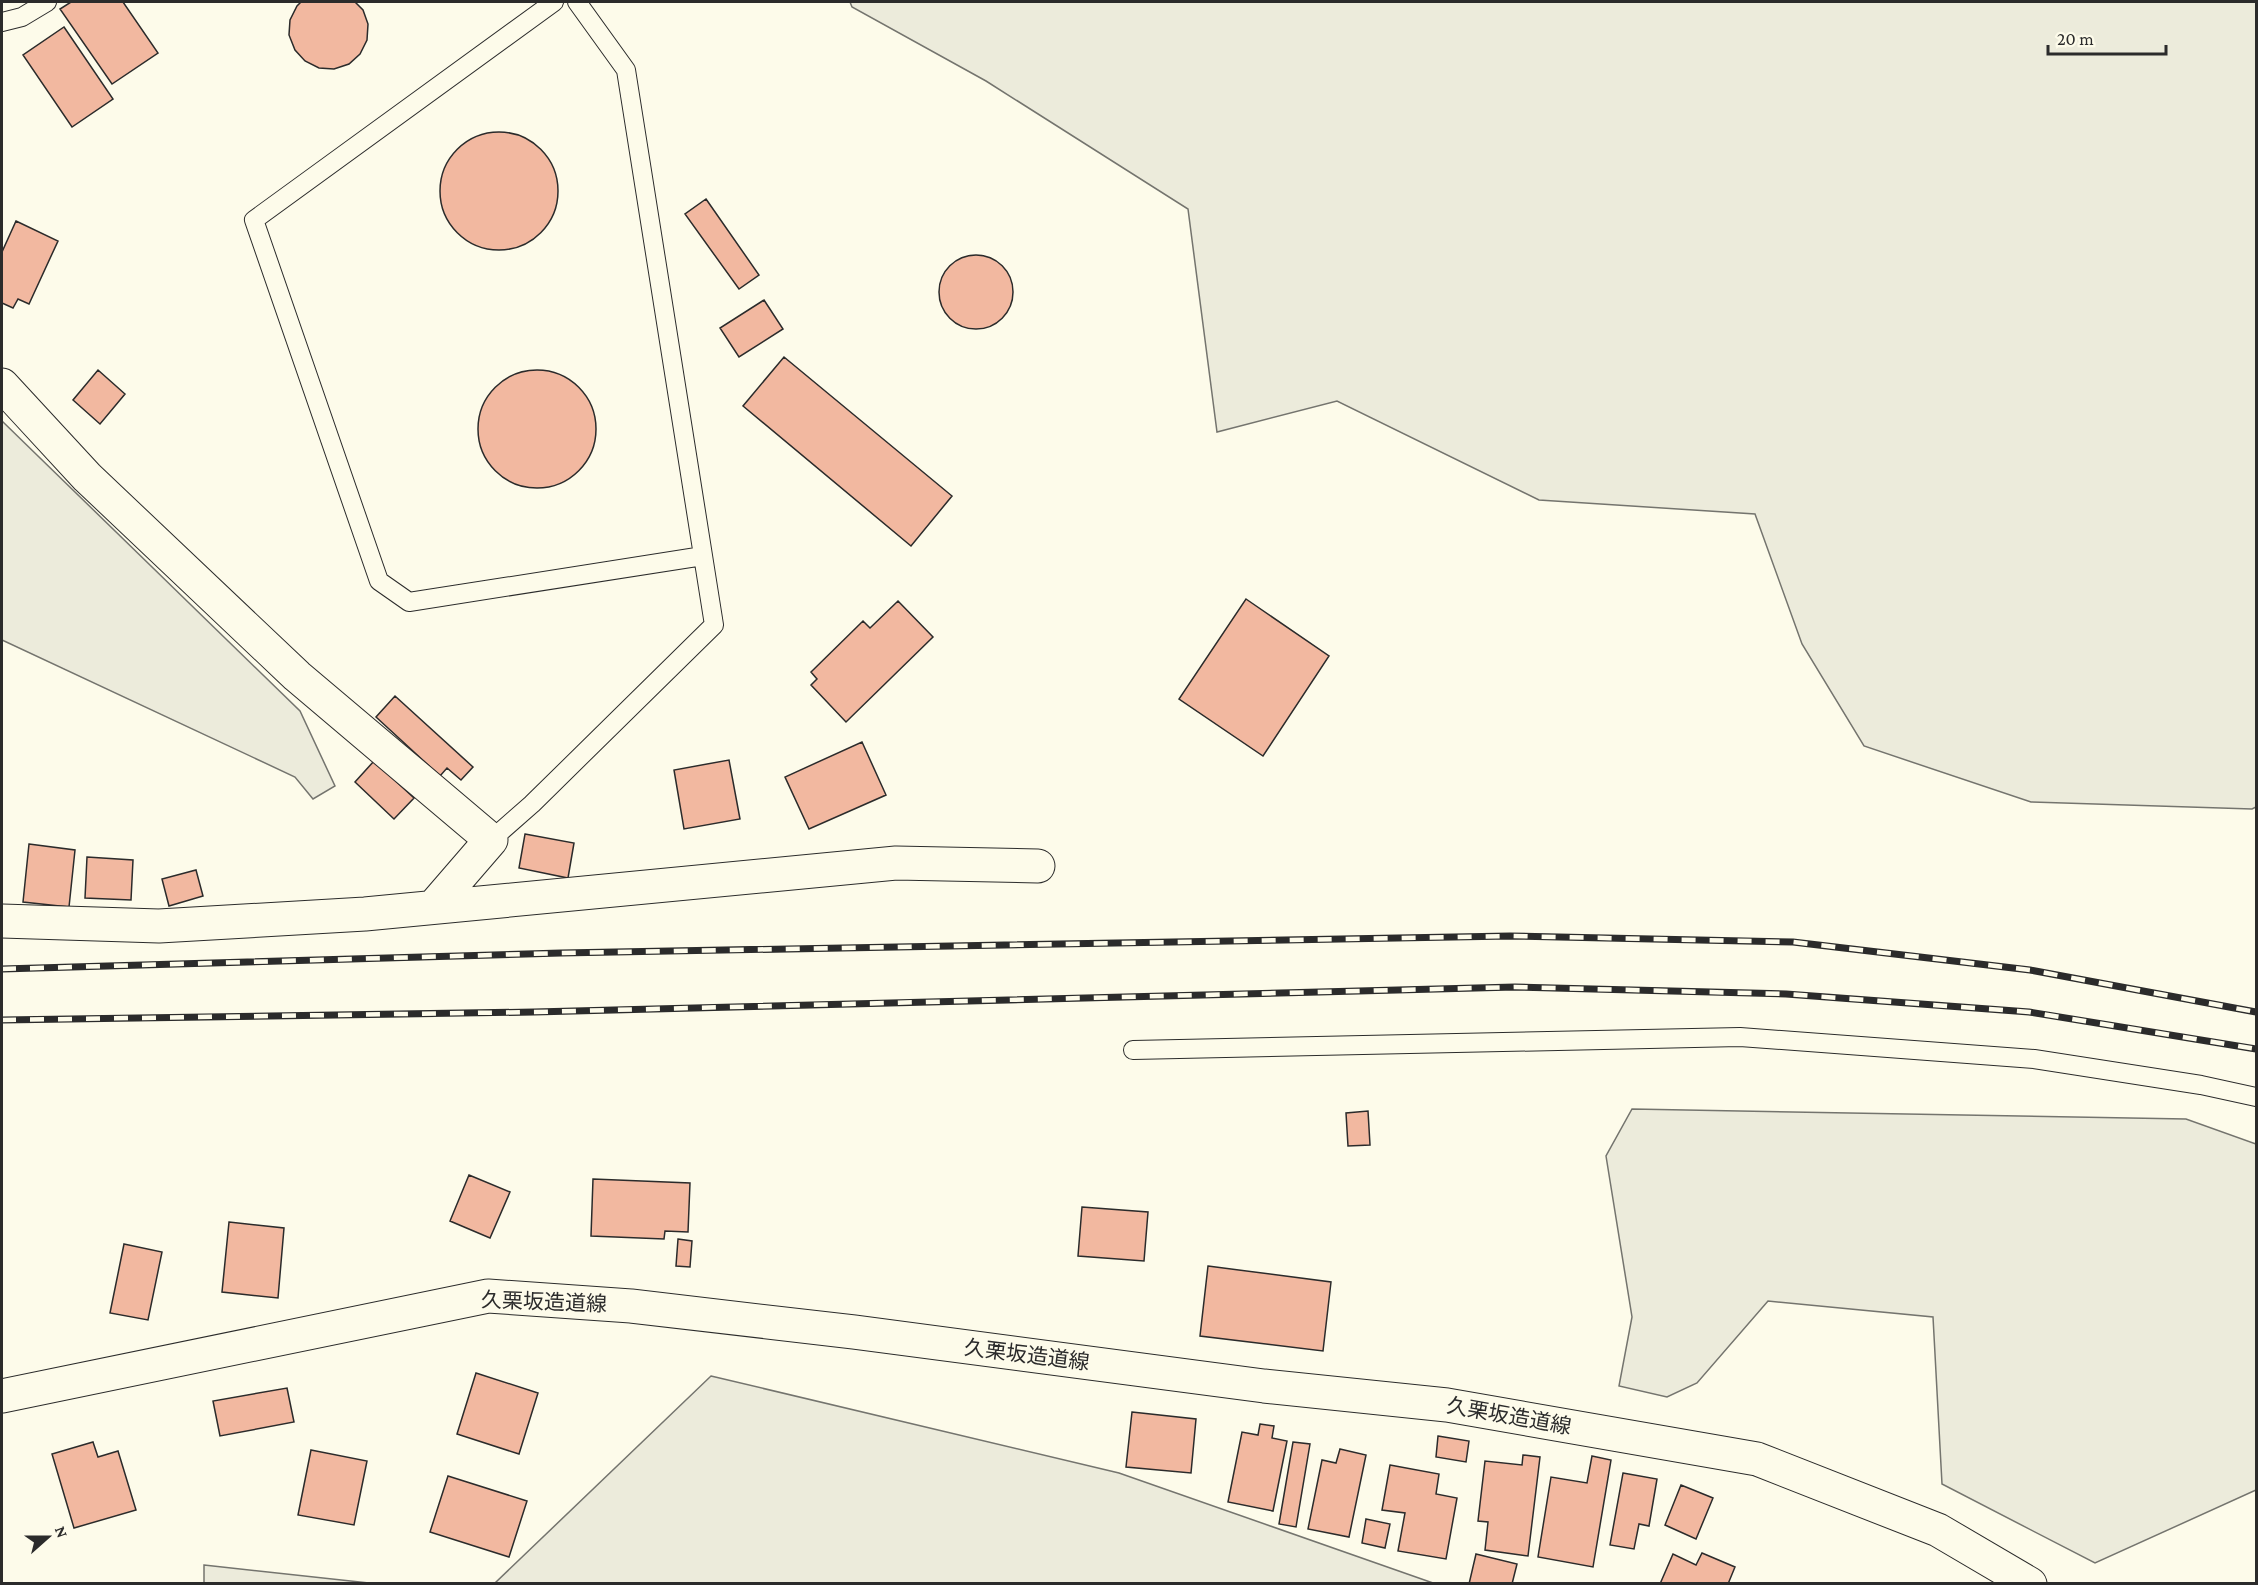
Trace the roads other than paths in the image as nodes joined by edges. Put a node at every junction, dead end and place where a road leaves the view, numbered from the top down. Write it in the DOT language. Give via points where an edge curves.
graph roads {
  1 [pos="47,2"];
  2 [pos="554,2"];
  3 [pos="577,2"];
  4 [pos="2,22"];
  5 [pos="2,385"];
  6 [pos="703,556"];
  7 [pos="491,840"];
  8 [pos="1038,866"];
  9 [pos="434,906"];
  10 [pos="2,921"];
  11 [pos="1134,1050"];
  12 [pos="2256,1097"];
  13 [pos="2,1396"];
  14 [pos="2030,1584"];
  1 -- 4 [label="lane" via="22,17"];
  2 -- 6 [label="lane" via="254,220 379,581 409,602"];
  3 -- 6 [label="lane" via="626,70"];
  5 -- 7 [label="main road" via="87,477 297,676"];
  6 -- 7 [label="lane" via="714,625"];
  7 -- 9 [label="main road"];
  8 -- 9 [label="main road" via="896,863"];
  9 -- 10 [label="main road" via="159,926"];
  11 -- 12 [label="lane" via="1740,1037 2034,1059"];
  13 -- 14 [label="main road, 久栗坂造道線" via="488,1296 631,1306 1264,1386 1447,1405 1757,1459 1938,1530"];
}
